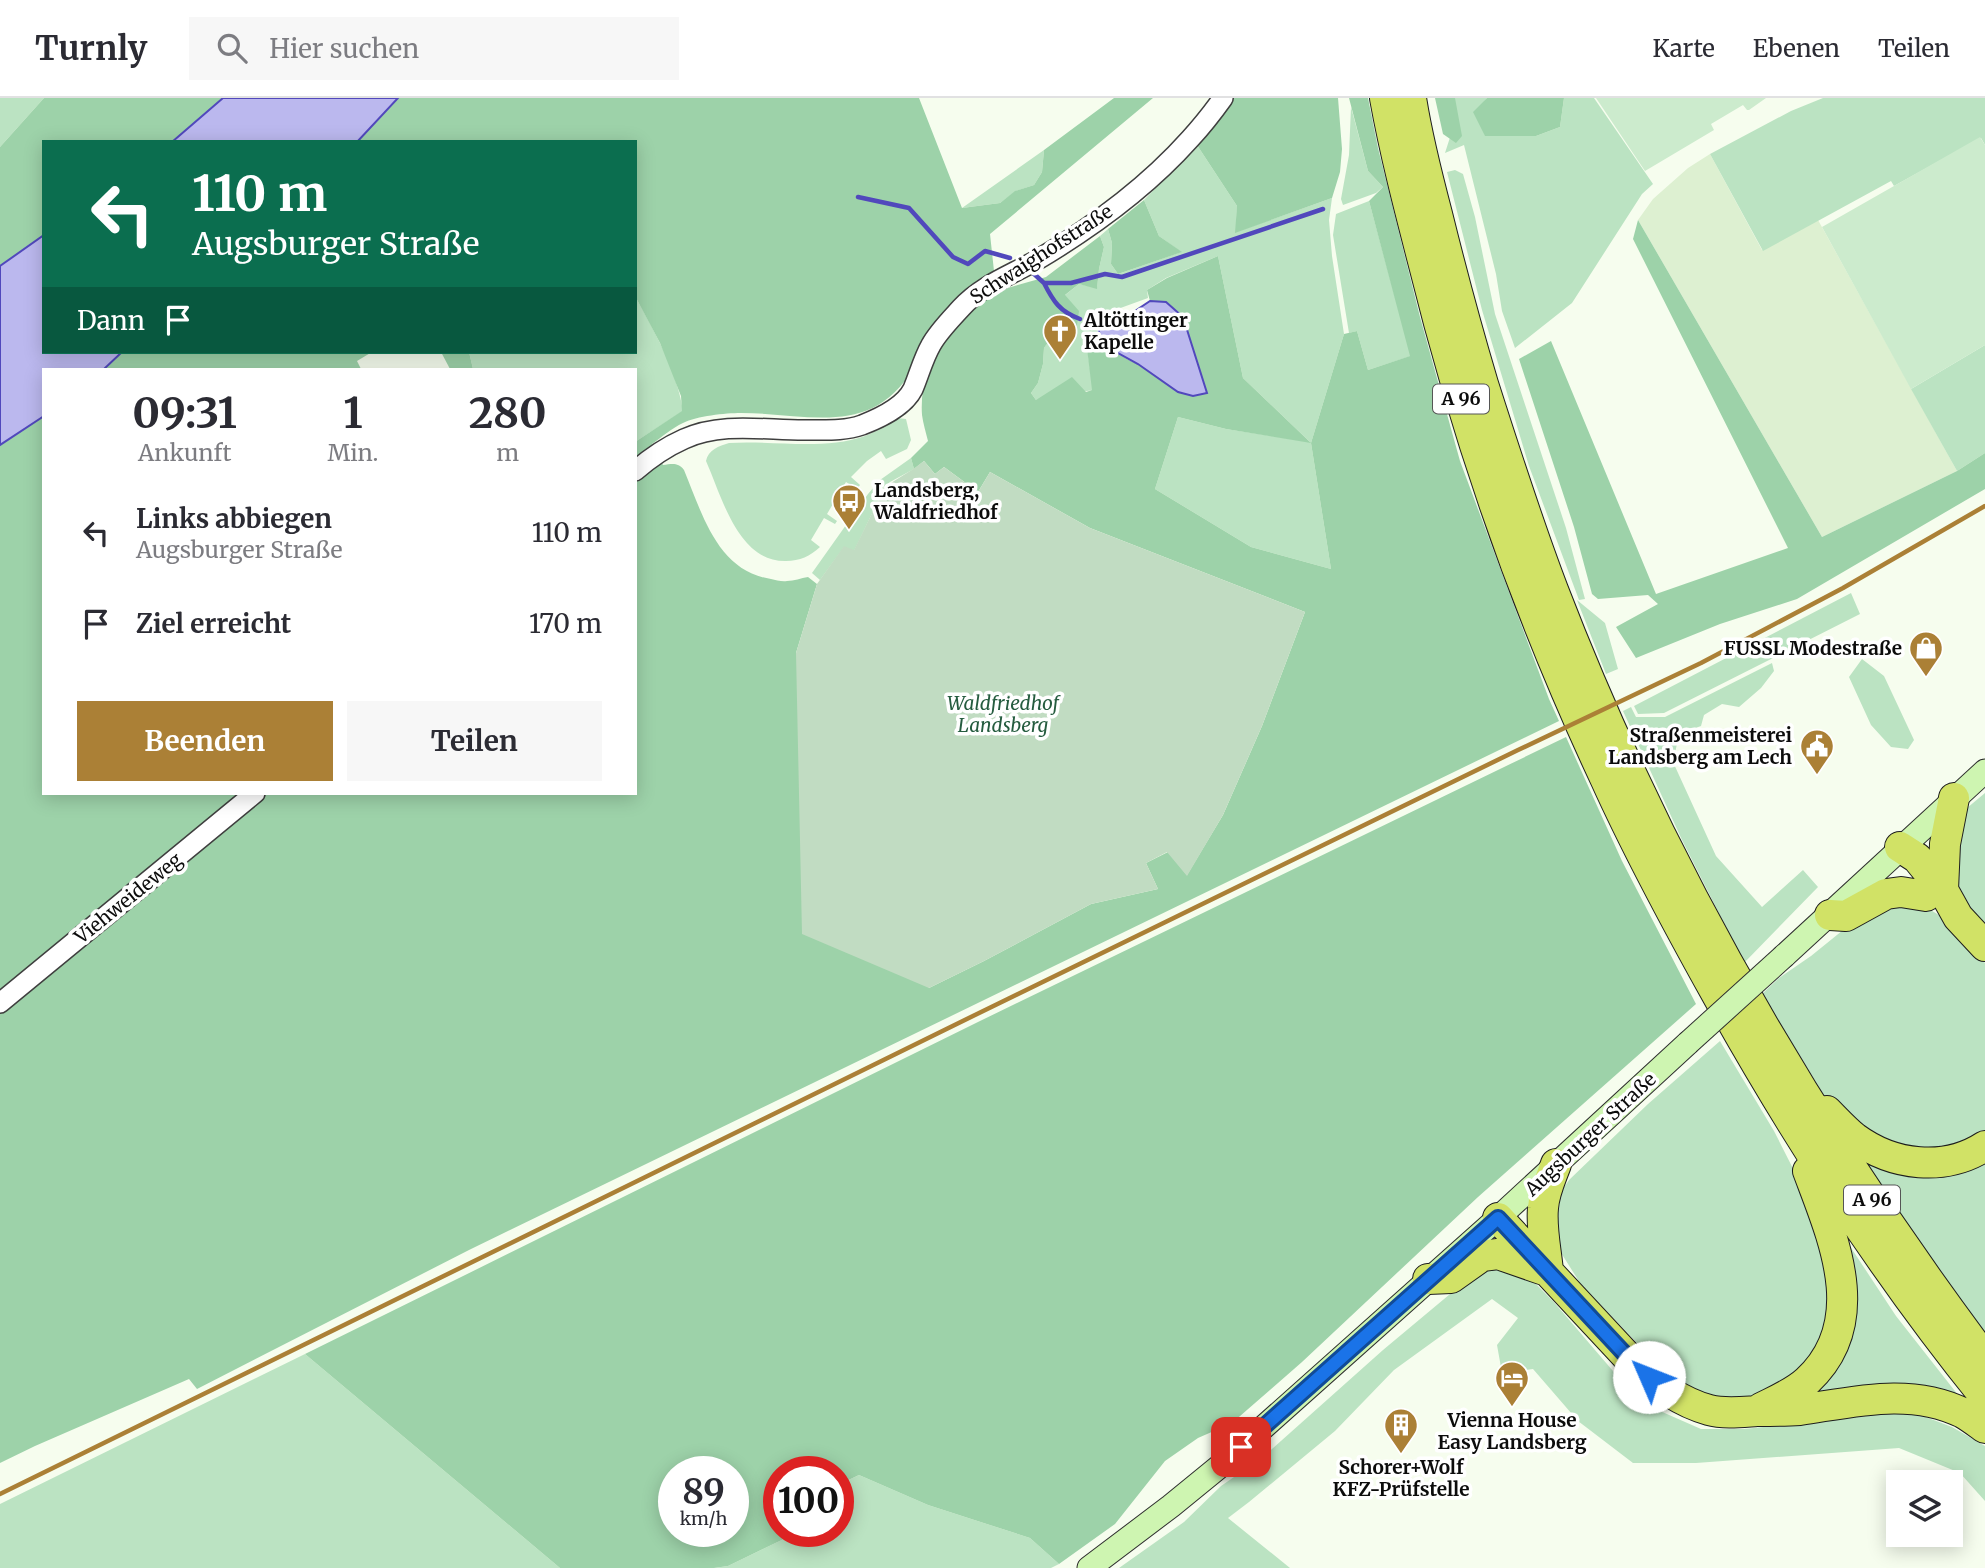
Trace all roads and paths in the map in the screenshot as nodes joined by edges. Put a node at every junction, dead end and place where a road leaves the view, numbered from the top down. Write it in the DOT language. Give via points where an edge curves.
graph roads {
  1 [pos="1223,98"];
  2 [pos="1385,98"];
  3 [pos="1411,98"];
  4 [pos="637,469"];
  5 [pos="1985,771"];
  6 [pos="253,795"];
  7 [pos="1954,798"];
  8 [pos="1900,848"];
  9 [pos="1934,893"];
  10 [pos="1830,915"];
  11 [pos="1985,946"];
  12 [pos="0,1003"];
  13 [pos="1769,1036"];
  14 [pos="1791,1124"];
  15 [pos="1985,1146"];
  16 [pos="1556,1164"];
  17 [pos="1498,1218"];
  18 [pos="1548,1271"];
  19 [pos="1428,1279"];
  20 [pos="1985,1358"];
  21 [pos="1985,1397"];
  22 [pos="1754,1411"];
  23 [pos="1985,1428"];
  24 [pos="1089,1568"];
  1 -- 4 [label="street, Schwaighofstraße" via="1191,139 1116,206 962,306 932,344 912,391 894,408 844,429 710,430 685,438"];
  2 -- 14 [label="highway, A 96" via="1437,319 1479,460 1528,596 1566,692 1643,859"];
  3 -- 13 [label="highway, A 96" via="1462,314 1552,589 1628,769 1721,953"];
  5 -- 7 [label="main road, Augsburger Straße"];
  6 -- 12 [label="street, Viehweideweg"];
  7 -- 8 [label="main road, Augsburger Straße"];
  7 -- 9 [label="highway"];
  8 -- 9 [label="highway" via="1914,882"];
  8 -- 10 [label="main road, Augsburger Straße"];
  9 -- 10 [label="highway" via="1886,894 1846,916"];
  9 -- 11 [label="highway"];
  10 -- 16 [label="main road, Augsburger Straße, bridge"];
  13 -- 15 [label="highway" via="1828,1112 1881,1153 1933,1164 1956,1160"];
  13 -- 20 [label="highway, A 96" via="1846,1162"];
  14 -- 21 [label="highway, A 96" via="1890,1271"];
  14 -- 22 [label="highway" via="1835,1243 1842,1314 1837,1336 1817,1370 1792,1392"];
  16 -- 17 [label="main road, Augsburger Straße"];
  16 -- 18 [label="highway" via="1543,1205"];
  17 -- 18 [label="highway"];
  17 -- 19 [label="main road, Augsburger Straße"];
  18 -- 19 [label="highway" via="1498,1254 1482,1256 1451,1278"];
  18 -- 22 [label="highway" via="1662,1388 1712,1411"];
  19 -- 24 [label="main road, Augsburger Straße" via="1220,1466"];
  22 -- 23 [label="highway" via="1903,1398 1945,1406"];
}
